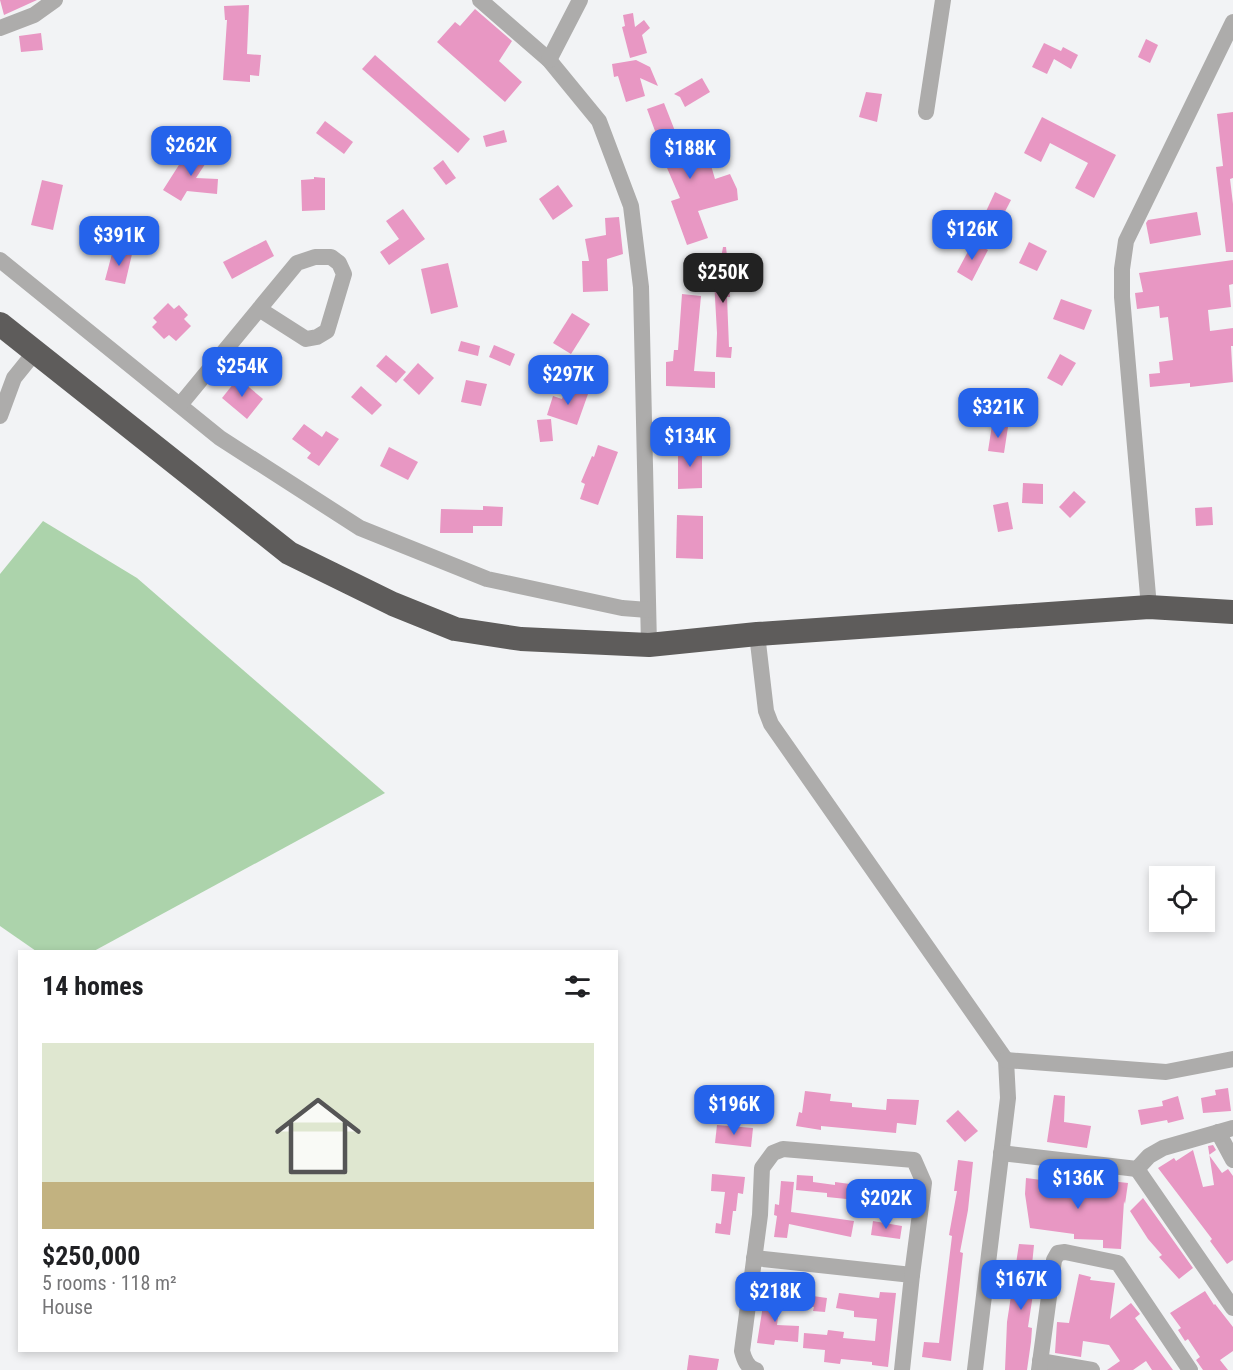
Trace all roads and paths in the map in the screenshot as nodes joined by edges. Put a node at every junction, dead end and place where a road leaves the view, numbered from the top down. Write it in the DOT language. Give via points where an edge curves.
graph roads {
  1 [pos="55,0"];
  2 [pos="480,0"];
  3 [pos="580,0"];
  4 [pos="943,0"];
  5 [pos="0,28"];
  6 [pos="1232,28"];
  7 [pos="549,60"];
  8 [pos="926,112"];
  9 [pos="0,260"];
  10 [pos="260,309"];
  11 [pos="0,324"];
  12 [pos="35,352"];
  13 [pos="180,405"];
  14 [pos="0,417"];
  15 [pos="1149,607"];
  16 [pos="648,610"];
  17 [pos="1233,612"];
  18 [pos="757,634"];
  19 [pos="649,645"];
  20 [pos="1233,1059"];
  21 [pos="1006,1060"];
  22 [pos="1225,1130"];
  23 [pos="1001,1153"];
  24 [pos="1233,1160"];
  25 [pos="1137,1169"];
  26 [pos="753,1258"];
  27 [pos="912,1275"];
  28 [pos="1233,1308"];
  29 [pos="1039,1366"];
  30 [pos="756,1370"];
  31 [pos="902,1370"];
  32 [pos="975,1370"];
  33 [pos="1092,1370"];
  34 [pos="1190,1370"];
  1 -- 5 [label="street" via="34,15"];
  2 -- 7 [label="street"];
  3 -- 7 [label="street"];
  4 -- 8 [label="street"];
  6 -- 15 [label="street" via="1126,241 1122,297"];
  7 -- 16 [label="street" via="598,121 631,206 640,287"];
  9 -- 13 [label="street"];
  10 -- 10 [label="street" via="297,263 315,257 331,257 339,263 344,274 327,331 317,337 306,339"];
  10 -- 13 [label="street"];
  11 -- 12 [label="highway"];
  12 -- 14 [label="street" via="14,378"];
  12 -- 19 [label="highway" via="289,553 393,604 455,629 521,639"];
  13 -- 16 [label="street" via="220,438 360,528 487,579 621,608"];
  15 -- 17 [label="highway"];
  15 -- 18 [label="highway"];
  16 -- 19 [label="street"];
  18 -- 19 [label="highway"];
  18 -- 21 [label="street" via="771,724"];
  20 -- 21 [label="street" via="1166,1072"];
  21 -- 23 [label="street" via="1008,1098"];
  22 -- 24 [label="street"];
  22 -- 25 [label="street" via="1164,1148"];
  23 -- 25 [label="street"];
  23 -- 32 [label="street"];
  25 -- 28 [label="street"];
  26 -- 27 [label="street"];
  26 -- 27 [label="street" via="762,1168 773,1153 783,1149 914,1160 924,1183"];
  26 -- 30 [label="street" via="742,1351 745,1362"];
  27 -- 31 [label="street"];
  29 -- 33 [label="street"];
  29 -- 34 [label="street" via="1054,1260 1058,1253 1065,1252 1118,1263"];
}
